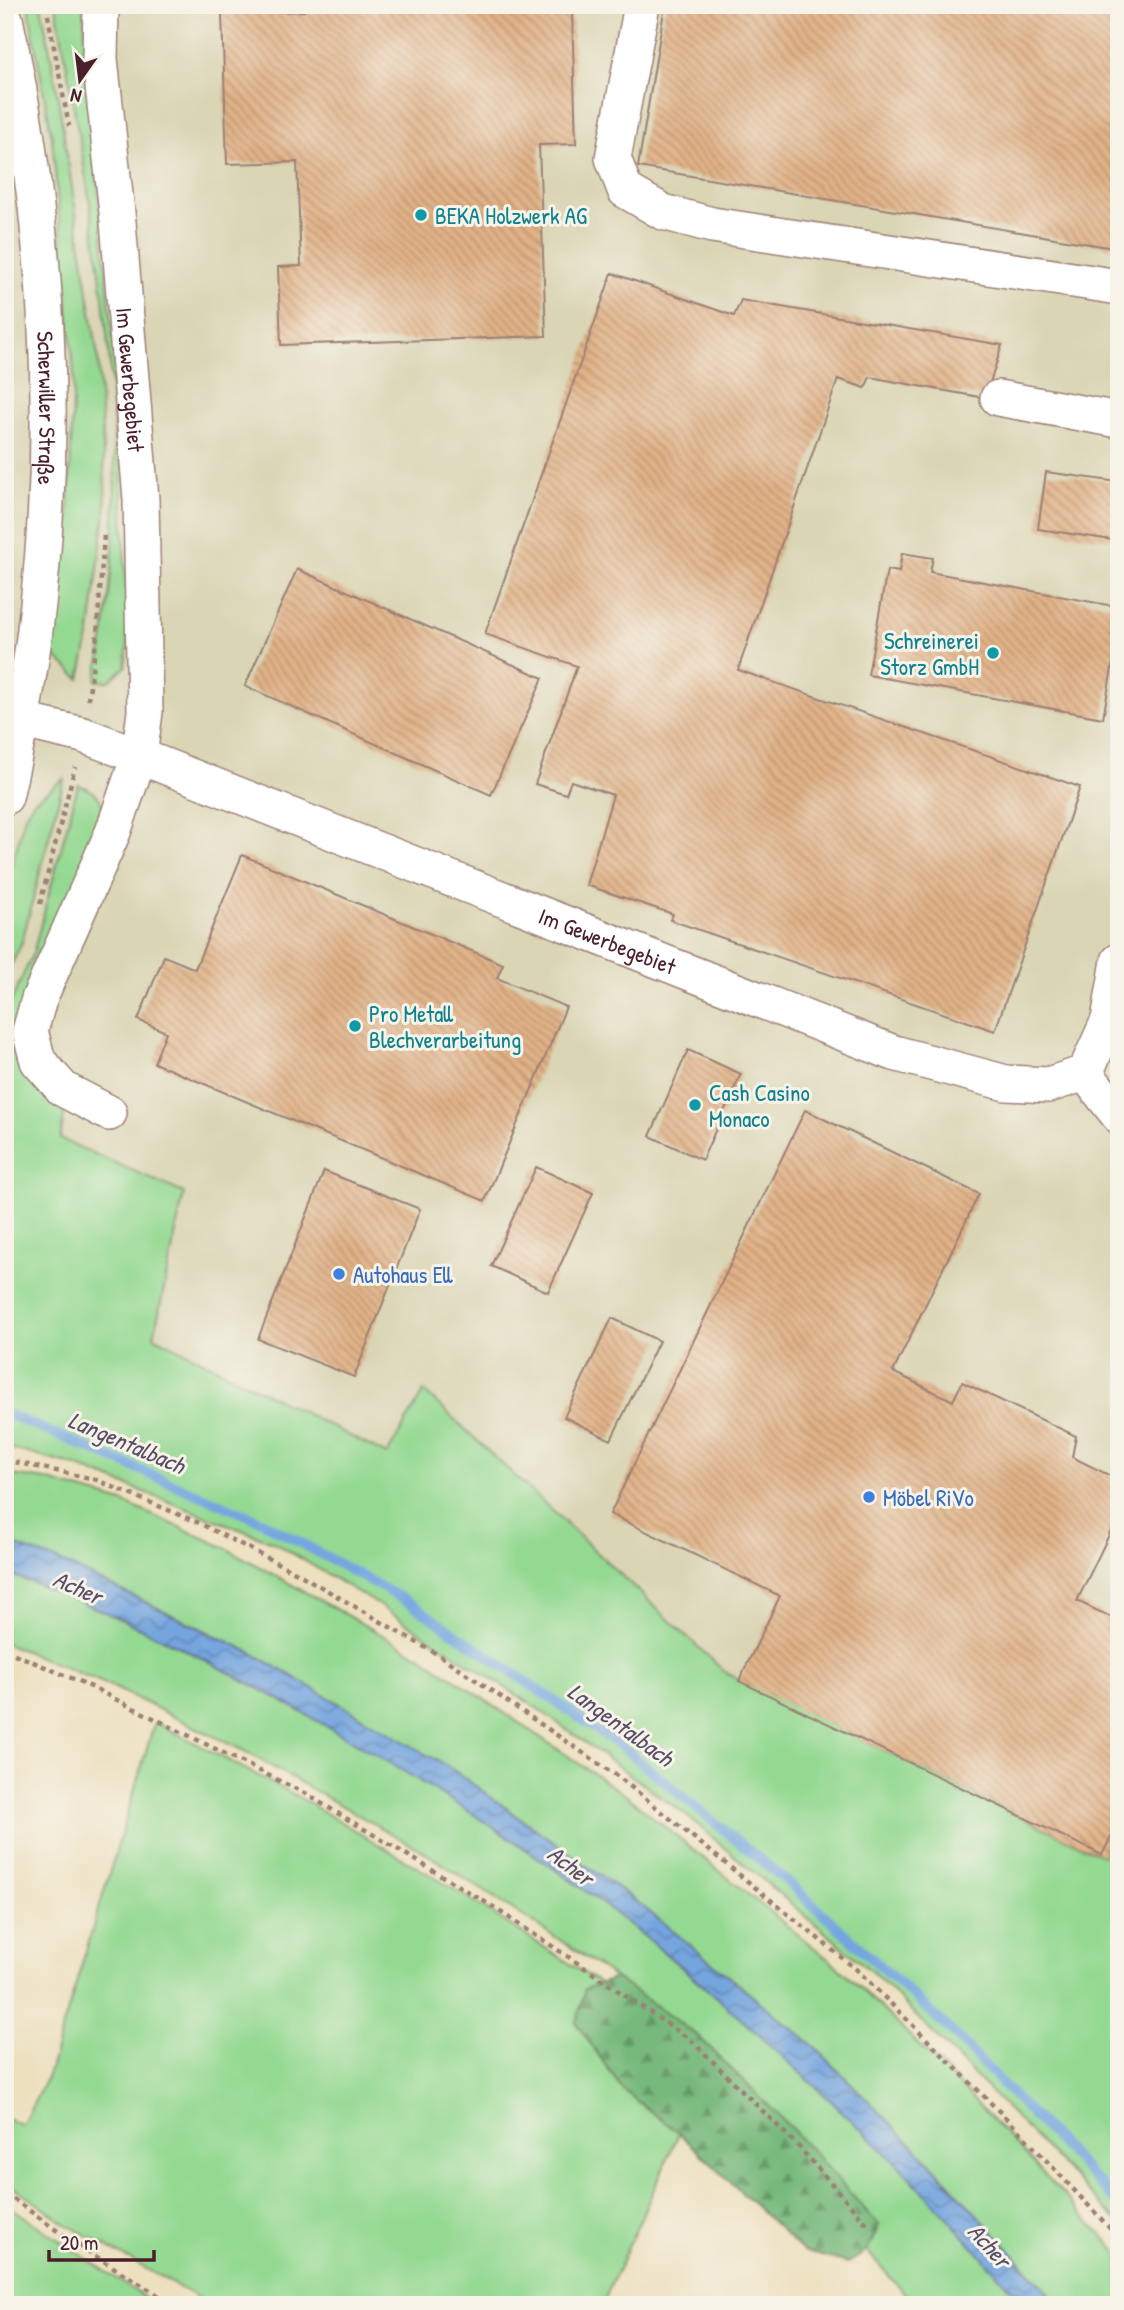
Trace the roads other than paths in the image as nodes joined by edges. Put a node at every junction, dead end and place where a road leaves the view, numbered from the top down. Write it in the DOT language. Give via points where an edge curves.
graph roads {
  1 [pos="101,5"];
  2 [pos="642,5"];
  3 [pos="5,19"];
  4 [pos="1119,287"];
  5 [pos="998,398"];
  6 [pos="1119,419"];
  7 [pos="23,721"];
  8 [pos="139,756"];
  9 [pos="5,797"];
  10 [pos="1119,961"];
  11 [pos="1085,1073"];
  12 [pos="109,1113"];
  13 [pos="1119,1116"];
  1 -- 8 [label="street, Im Gewerbegebiet" via="100,59 141,499 145,712"];
  2 -- 4 [label="street" via="613,158 625,190 663,212 712,225"];
  3 -- 7 [label="street, Scherwiller Straße" via="25,112 45,289 46,502 42,577"];
  5 -- 6 [label="street"];
  7 -- 8 [label="street, Im Gewerbegebiet" via="83,735"];
  7 -- 9 [label="street, Scherwiller Straße"];
  8 -- 11 [label="street, Im Gewerbegebiet" via="894,1053 1006,1083 1048,1085"];
  8 -- 12 [label="street, Im Gewerbegebiet" via="113,832 39,999 30,1031 38,1060 63,1089"];
  10 -- 11 [label="street" via="1109,1020"];
  11 -- 13 [label="street"];
}
